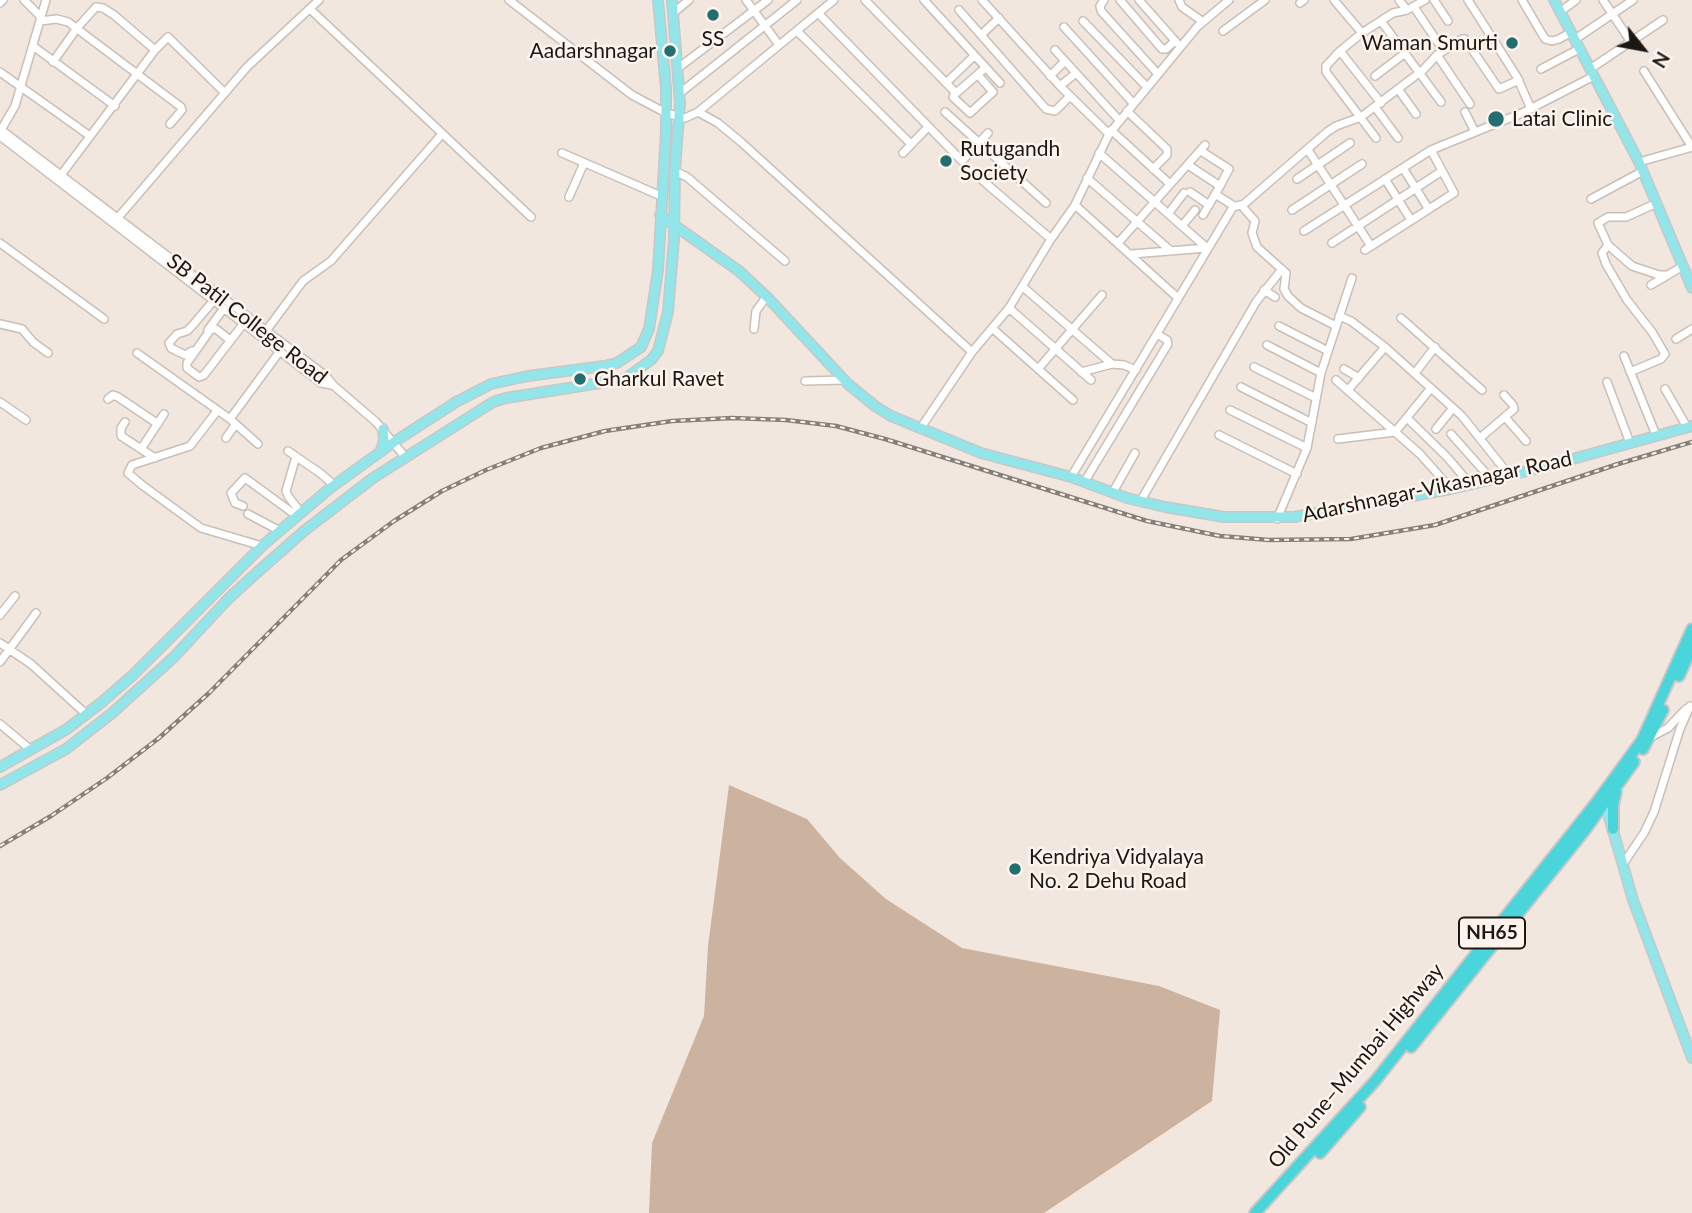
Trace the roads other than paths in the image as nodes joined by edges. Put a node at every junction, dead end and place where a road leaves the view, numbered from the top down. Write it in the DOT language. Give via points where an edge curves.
graph roads {
  1 [pos="24,0"];
  2 [pos="46,0"];
  3 [pos="319,0"];
  4 [pos="509,0"];
  5 [pos="673,0"];
  6 [pos="689,0"];
  7 [pos="746,0"];
  8 [pos="768,0"];
  9 [pos="797,0"];
  10 [pos="834,0"];
  11 [pos="865,0"];
  12 [pos="924,0"];
  13 [pos="982,0"];
  14 [pos="1104,0"];
  15 [pos="1117,0"];
  16 [pos="1139,0"];
  17 [pos="1179,0"];
  18 [pos="1229,0"];
  19 [pos="1265,0"];
  20 [pos="1334,0"];
  21 [pos="1399,0"];
  22 [pos="1425,0"];
  23 [pos="1434,0"];
  24 [pos="1468,0"];
  25 [pos="1522,0"];
  26 [pos="1554,0"];
  27 [pos="1576,0"];
  28 [pos="1603,0"];
  29 [pos="1633,0"];
  30 [pos="658,4"];
  31 [pos="310,9"];
  32 [pos="959,9"];
  33 [pos="1410,9"];
  34 [pos="754,11"];
  35 [pos="1560,12"];
  36 [pos="673,13"];
  37 [pos="818,13"];
  38 [pos="1613,15"];
  39 [pos="41,19"];
  40 [pos="999,19"];
  41 [pos="1662,20"];
  42 [pos="1083,21"];
  43 [pos="1202,21"];
  44 [pos="1381,21"];
  45 [pos="1448,21"];
  46 [pos="766,26"];
  47 [pos="1064,27"];
  48 [pos="77,28"];
  49 [pos="797,31"];
  50 [pos="1223,32"];
  51 [pos="1362,33"];
  52 [pos="982,35"];
  53 [pos="1574,41"];
  54 [pos="1631,42"];
  55 [pos="1178,43"];
  56 [pos="779,45"];
  57 [pos="33,46"];
  58 [pos="155,50"];
  59 [pos="1055,50"];
  60 [pos="1340,51"];
  61 [pos="1440,52"];
  62 [pos="1404,54"];
  63 [pos="974,56"];
  64 [pos="1065,61"];
  65 [pos="1168,61"];
  66 [pos="53,62"];
  67 [pos="678,68"];
  68 [pos="985,68"];
  69 [pos="1541,69"];
  70 [pos="1644,71"];
  71 [pos="0,72"];
  72 [pos="1076,72"];
  73 [pos="138,73"];
  74 [pos="1157,73"];
  75 [pos="1592,73"];
  76 [pos="1418,74"];
  77 [pos="978,75"];
  78 [pos="1050,76"];
  79 [pos="1375,76"];
  80 [pos="1519,80"];
  81 [pos="946,83"];
  82 [pos="1000,83"];
  83 [pos="1060,86"];
  84 [pos="1146,86"];
  85 [pos="21,87"];
  86 [pos="1398,89"];
  87 [pos="954,91"];
  88 [pos="225,93"];
  89 [pos="680,93"];
  90 [pos="1070,96"];
  91 [pos="1441,102"];
  92 [pos="1133,103"];
  93 [pos="1378,105"];
  94 [pos="115,106"];
  95 [pos="1531,108"];
  96 [pos="698,111"];
  97 [pos="1127,111"];
  98 [pos="945,112"];
  99 [pos="666,113"];
  100 [pos="1416,114"];
  101 [pos="680,116"];
  102 [pos="1361,117"];
  103 [pos="1119,120"];
  104 [pos="170,124"];
  105 [pos="928,127"];
  106 [pos="0,130"];
  107 [pos="1110,132"];
  108 [pos="1475,132"];
  109 [pos="988,133"];
  110 [pos="442,134"];
  111 [pos="0,136"];
  112 [pos="90,136"];
  113 [pos="1376,138"];
  114 [pos="1398,138"];
  115 [pos="979,143"];
  116 [pos="1350,143"];
  117 [pos="911,144"];
  118 [pos="1692,147"];
  119 [pos="1308,150"];
  120 [pos="1432,150"];
  121 [pos="562,152"];
  122 [pos="903,153"];
  123 [pos="1098,153"];
  124 [pos="584,163"];
  125 [pos="1362,164"];
  126 [pos="1188,165"];
  127 [pos="1317,165"];
  128 [pos="1641,166"];
  129 [pos="1403,168"];
  130 [pos="1153,169"];
  131 [pos="675,171"];
  132 [pos="1442,171"];
  133 [pos="61,175"];
  134 [pos="1087,178"];
  135 [pos="1385,178"];
  136 [pos="1297,179"];
  137 [pos="982,180"];
  138 [pos="1170,184"];
  139 [pos="1331,185"];
  140 [pos="1220,186"];
  141 [pos="1415,188"];
  142 [pos="1215,194"];
  143 [pos="661,196"];
  144 [pos="569,197"];
  145 [pos="1591,199"];
  146 [pos="1398,200"];
  147 [pos="1154,202"];
  148 [pos="1046,203"];
  149 [pos="1657,204"];
  150 [pos="1075,205"];
  151 [pos="1209,205"];
  152 [pos="1238,205"];
  153 [pos="1345,205"];
  154 [pos="1429,208"];
  155 [pos="1195,210"];
  156 [pos="1292,210"];
  157 [pos="1168,214"];
  158 [pos="660,215"];
  159 [pos="1203,215"];
  160 [pos="531,217"];
  161 [pos="116,220"];
  162 [pos="1137,220"];
  163 [pos="1411,220"];
  164 [pos="674,224"];
  165 [pos="1357,225"];
  166 [pos="1182,226"];
  167 [pos="1304,231"];
  168 [pos="1051,239"];
  169 [pos="1119,242"];
  170 [pos="0,243"];
  171 [pos="1332,243"];
  172 [pos="1608,245"];
  173 [pos="1207,248"];
  174 [pos="1171,251"];
  175 [pos="1132,254"];
  176 [pos="785,261"];
  177 [pos="1282,269"];
  178 [pos="1686,270"];
  179 [pos="1667,275"];
  180 [pos="1352,278"];
  181 [pos="1651,285"];
  182 [pos="1023,287"];
  183 [pos="1692,288"];
  184 [pos="1264,290"];
  185 [pos="1102,295"];
  186 [pos="767,296"];
  187 [pos="1275,297"];
  188 [pos="1178,298"];
  189 [pos="214,300"];
  190 [pos="224,308"];
  191 [pos="1009,308"];
  192 [pos="1345,318"];
  193 [pos="1401,318"];
  194 [pos="104,319"];
  195 [pos="244,323"];
  196 [pos="0,324"];
  197 [pos="1279,326"];
  198 [pos="1336,326"];
  199 [pos="992,328"];
  200 [pos="754,329"];
  201 [pos="1071,329"];
  202 [pos="1692,329"];
  203 [pos="267,331"];
  204 [pos="1157,334"];
  205 [pos="1676,339"];
  206 [pos="229,340"];
  207 [pos="1267,345"];
  208 [pos="1385,347"];
  209 [pos="1435,347"];
  210 [pos="1054,349"];
  211 [pos="1148,349"];
  212 [pos="280,351"];
  213 [pos="1328,351"];
  214 [pos="972,352"];
  215 [pos="48,353"];
  216 [pos="137,354"];
  217 [pos="1160,356"];
  218 [pos="1624,356"];
  219 [pos="1112,364"];
  220 [pos="1254,367"];
  221 [pos="1038,369"];
  222 [pos="1344,369"];
  223 [pos="1136,370"];
  224 [pos="1081,372"];
  225 [pos="1630,372"];
  226 [pos="1321,373"];
  227 [pos="1415,373"];
  228 [pos="1359,378"];
  229 [pos="845,380"];
  230 [pos="1091,380"];
  231 [pos="1336,380"];
  232 [pos="805,381"];
  233 [pos="1607,382"];
  234 [pos="332,385"];
  235 [pos="1241,387"];
  236 [pos="1431,388"];
  237 [pos="1665,389"];
  238 [pos="1349,390"];
  239 [pos="1482,390"];
  240 [pos="1504,395"];
  241 [pos="1316,398"];
  242 [pos="108,399"];
  243 [pos="1073,400"];
  244 [pos="0,402"];
  245 [pos="1453,408"];
  246 [pos="1230,410"];
  247 [pos="217,411"];
  248 [pos="164,414"];
  249 [pos="1505,417"];
  250 [pos="1407,418"];
  251 [pos="26,420"];
  252 [pos="125,422"];
  253 [pos="232,422"];
  254 [pos="1312,423"];
  255 [pos="158,424"];
  256 [pos="1689,426"];
  257 [pos="383,429"];
  258 [pos="920,429"];
  259 [pos="1436,429"];
  260 [pos="1395,432"];
  261 [pos="1451,434"];
  262 [pos="1219,435"];
  263 [pos="1656,435"];
  264 [pos="226,438"];
  265 [pos="1480,438"];
  266 [pos="1338,439"];
  267 [pos="1526,441"];
  268 [pos="394,442"];
  269 [pos="1630,443"];
  270 [pos="258,444"];
  271 [pos="1307,447"];
  272 [pos="141,449"];
  273 [pos="381,450"];
  274 [pos="288,451"];
  275 [pos="1135,453"];
  276 [pos="155,458"];
  277 [pos="406,458"];
  278 [pos="296,460"];
  279 [pos="1297,474"];
  280 [pos="1509,475"];
  281 [pos="1071,477"];
  282 [pos="1491,479"];
  283 [pos="1085,481"];
  284 [pos="1470,484"];
  285 [pos="334,485"];
  286 [pos="1451,489"];
  287 [pos="1113,492"];
  288 [pos="1140,502"];
  289 [pos="243,506"];
  290 [pos="248,514"];
  291 [pos="299,514"];
  292 [pos="1277,519"];
  293 [pos="280,531"];
  294 [pos="262,546"];
  295 [pos="15,596"];
  296 [pos="36,612"];
  297 [pos="0,615"];
  298 [pos="1692,629"];
  299 [pos="0,643"];
  300 [pos="1692,647"];
  301 [pos="10,649"];
  302 [pos="0,662"];
  303 [pos="1691,705"];
  304 [pos="86,714"];
  305 [pos="0,724"];
  306 [pos="1646,738"];
  307 [pos="31,750"];
  308 [pos="0,767"];
  309 [pos="0,785"];
  310 [pos="1618,786"];
  311 [pos="1602,801"];
  312 [pos="1613,829"];
  313 [pos="1585,830"];
  314 [pos="1623,864"];
  315 [pos="1692,1058"];
  316 [pos="1255,1213"];
  317 [pos="1264,1213"];
  1 -- 39 [label="street"];
  2 -- 39 [label="street"];
  3 -- 31 [label="street"];
  4 -- 99 [label="street" via="632,95"];
  5 -- 36 [label="main road"];
  6 -- 36 [label="street"];
  7 -- 34 [label="street"];
  8 -- 34 [label="street"];
  9 -- 46 [label="street"];
  10 -- 37 [label="street"];
  11 -- 81 [label="street"];
  12 -- 63 [label="street"];
  13 -- 40 [label="street"];
  14 -- 74 [label="street" via="1101,11"];
  15 -- 55 [label="street" via="1162,49"];
  15 -- 65 [label="street"];
  16 -- 55 [label="street"];
  17 -- 43 [label="street"];
  18 -- 43 [label="street"];
  19 -- 50 [label="street"];
  20 -- 51 [label="street"];
  21 -- 33 [label="street"];
  22 -- 33 [label="street"];
  23 -- 45 [label="street"];
  24 -- 80 [label="street"];
  25 -- 53 [label="street" via="1545,39"];
  26 -- 35 [label="main road"];
  27 -- 35 [label="street"];
  28 -- 38 [label="street"];
  29 -- 38 [label="street"];
  30 -- 99 [label="main road"];
  31 -- 88 [label="street"];
  31 -- 110 [label="street"];
  32 -- 52 [label="street"];
  33 -- 44 [label="street"];
  33 -- 61 [label="street"];
  34 -- 46 [label="street"];
  34 -- 67 [label="street"];
  35 -- 53 [label="main road"];
  36 -- 67 [label="main road"];
  37 -- 49 [label="street"];
  37 -- 105 [label="street"];
  38 -- 53 [label="street"];
  38 -- 54 [label="street"];
  39 -- 48 [label="street" via="64,20"];
  39 -- 57 [label="street"];
  40 -- 52 [label="street"];
  40 -- 78 [label="street"];
  41 -- 54 [label="street"];
  42 -- 84 [label="street"];
  43 -- 55 [label="street"];
  44 -- 51 [label="street"];
  44 -- 62 [label="street"];
  46 -- 56 [label="street"];
  46 -- 89 [label="street"];
  47 -- 92 [label="street"];
  48 -- 58 [label="street" via="100,7"];
  48 -- 66 [label="street"];
  48 -- 73 [label="street"];
  49 -- 56 [label="street"];
  49 -- 117 [label="street"];
  51 -- 60 [label="street"];
  52 -- 90 [label="street" via="1046,110 1055,111"];
  53 -- 69 [label="street"];
  53 -- 75 [label="main road"];
  54 -- 75 [label="street"];
  55 -- 65 [label="street"];
  56 -- 96 [label="street"];
  57 -- 66 [label="street"];
  57 -- 85 [label="street"];
  58 -- 73 [label="street"];
  58 -- 88 [label="street" via="168,37"];
  59 -- 64 [label="street"];
  60 -- 93 [label="street"];
  60 -- 102 [label="street" via="1326,72"];
  61 -- 76 [label="street"];
  61 -- 80 [label="street" via="1465,39 1499,89"];
  61 -- 108 [label="street"];
  62 -- 76 [label="street"];
  62 -- 79 [label="street"];
  63 -- 68 [label="street"];
  63 -- 81 [label="street"];
  64 -- 72 [label="street"];
  64 -- 78 [label="street"];
  65 -- 74 [label="street"];
  66 -- 94 [label="street"];
  67 -- 89 [label="main road"];
  68 -- 77 [label="street"];
  68 -- 82 [label="street"];
  70 -- 118 [label="street"];
  71 -- 85 [label="street"];
  72 -- 83 [label="street"];
  72 -- 103 [label="street"];
  73 -- 94 [label="street"];
  73 -- 104 [label="street" via="181,107"];
  74 -- 84 [label="street"];
  75 -- 95 [label="street"];
  75 -- 128 [label="main road"];
  76 -- 86 [label="street"];
  76 -- 91 [label="street"];
  77 -- 77 [label="street" via="954,97 970,113 993,92"];
  78 -- 83 [label="street"];
  80 -- 95 [label="street"];
  81 -- 87 [label="street"];
  83 -- 90 [label="street"];
  84 -- 92 [label="street"];
  85 -- 106 [label="street"];
  85 -- 112 [label="street"];
  86 -- 93 [label="street"];
  86 -- 100 [label="street"];
  88 -- 161 [label="street"];
  89 -- 101 [label="main road"];
  90 -- 107 [label="street"];
  92 -- 97 [label="street"];
  93 -- 102 [label="street"];
  93 -- 114 [label="street"];
  94 -- 112 [label="street"];
  95 -- 108 [label="street"];
  96 -- 101 [label="street" via="688,118"];
  96 -- 214 [label="street" via="741,142"];
  97 -- 103 [label="street"];
  97 -- 130 [label="street" via="1167,149"];
  98 -- 115 [label="street"];
  99 -- 101 [label="street"];
  99 -- 143 [label="main road"];
  101 -- 131 [label="main road"];
  102 -- 113 [label="street"];
  102 -- 119 [label="street" via="1336,126"];
  103 -- 107 [label="street"];
  105 -- 115 [label="street" via="962,161"];
  105 -- 117 [label="street"];
  106 -- 133 [label="street, SB Patil College Road"];
  107 -- 123 [label="street"];
  107 -- 130 [label="street"];
  108 -- 120 [label="street"];
  109 -- 115 [label="street"];
  110 -- 160 [label="street"];
  110 -- 203 [label="street" via="331,261 303,281"];
  111 -- 161 [label="street, SB Patil College Road"];
  112 -- 133 [label="street"];
  115 -- 148 [label="street"];
  116 -- 127 [label="street"];
  117 -- 122 [label="street"];
  118 -- 128 [label="street"];
  119 -- 127 [label="street"];
  119 -- 152 [label="street"];
  120 -- 129 [label="street"];
  120 -- 132 [label="street"];
  121 -- 124 [label="street"];
  123 -- 134 [label="street"];
  123 -- 147 [label="street"];
  124 -- 143 [label="street"];
  124 -- 144 [label="street"];
  125 -- 139 [label="street"];
  126 -- 138 [label="street"];
  126 -- 140 [label="street"];
  126 -- 140 [label="street" via="1203,148 1229,169"];
  127 -- 136 [label="street"];
  127 -- 139 [label="street"];
  128 -- 145 [label="street"];
  128 -- 149 [label="main road"];
  129 -- 135 [label="street"];
  129 -- 141 [label="street"];
  130 -- 138 [label="street"];
  131 -- 164 [label="main road"];
  131 -- 176 [label="street"];
  132 -- 141 [label="street"];
  132 -- 154 [label="street" via="1454,193"];
  133 -- 161 [label="street, SB Patil College Road"];
  134 -- 150 [label="street"];
  134 -- 162 [label="street"];
  135 -- 146 [label="street"];
  135 -- 153 [label="street"];
  137 -- 168 [label="street"];
  138 -- 147 [label="street"];
  139 -- 153 [label="street"];
  139 -- 156 [label="street"];
  140 -- 142 [label="street"];
  141 -- 146 [label="street"];
  141 -- 154 [label="street"];
  142 -- 151 [label="street"];
  142 -- 152 [label="street"];
  143 -- 158 [label="main road"];
  146 -- 163 [label="street"];
  146 -- 165 [label="street"];
  147 -- 157 [label="street"];
  147 -- 162 [label="street"];
  149 -- 172 [label="street" via="1598,223"];
  149 -- 178 [label="main road"];
  150 -- 168 [label="street"];
  150 -- 169 [label="street"];
  151 -- 157 [label="street" via="1187,192"];
  151 -- 159 [label="street"];
  152 -- 173 [label="street"];
  152 -- 177 [label="street" via="1255,221 1252,233 1257,247"];
  153 -- 165 [label="street"];
  153 -- 167 [label="street"];
  154 -- 163 [label="street"];
  155 -- 166 [label="street"];
  157 -- 166 [label="street"];
  158 -- 164 [label="main road, Adarshnagar-Vikasnagar Road"];
  158 -- 268 [label="main road" via="649,329 631,356 604,366 491,384"];
  161 -- 189 [label="street, SB Patil College Road"];
  161 -- 203 [label="street, SB Patil College Road"];
  162 -- 169 [label="street"];
  162 -- 174 [label="street"];
  163 -- 165 [label="street" via="1368,248"];
  164 -- 186 [label="main road, Adarshnagar-Vikasnagar Road"];
  164 -- 277 [label="main road" via="668,312 658,351 651,360 625,380 493,402"];
  165 -- 171 [label="street"];
  166 -- 173 [label="street"];
  168 -- 182 [label="street"];
  169 -- 175 [label="street"];
  170 -- 194 [label="street"];
  172 -- 179 [label="street" via="1632,266"];
  172 -- 225 [label="street" via="1602,253 1606,264 1665,354"];
  173 -- 174 [label="street"];
  173 -- 188 [label="street"];
  174 -- 175 [label="street"];
  175 -- 188 [label="street"];
  177 -- 184 [label="street"];
  177 -- 198 [label="street" via="1287,276 1284,289 1293,302"];
  178 -- 179 [label="street"];
  178 -- 183 [label="main road"];
  179 -- 181 [label="street"];
  180 -- 192 [label="street"];
  182 -- 191 [label="street"];
  182 -- 201 [label="street"];
  184 -- 187 [label="street"];
  184 -- 288 [label="street"];
  185 -- 201 [label="street"];
  186 -- 200 [label="street" via="756,311"];
  186 -- 229 [label="main road, Adarshnagar-Vikasnagar Road"];
  188 -- 204 [label="street"];
  189 -- 190 [label="street, SB Patil College Road"];
  189 -- 190 [label="street" via="192,326 173,337 171,348 188,355"];
  190 -- 195 [label="street, SB Patil College Road"];
  191 -- 199 [label="street"];
  191 -- 210 [label="street"];
  192 -- 198 [label="street"];
  192 -- 208 [label="street"];
  193 -- 209 [label="street"];
  195 -- 206 [label="street"];
  195 -- 212 [label="street, SB Patil College Road"];
  196 -- 215 [label="street" via="22,329"];
  197 -- 213 [label="street"];
  198 -- 213 [label="street"];
  199 -- 214 [label="street"];
  199 -- 221 [label="street"];
  201 -- 210 [label="street"];
  201 -- 219 [label="street"];
  202 -- 205 [label="street"];
  203 -- 234 [label="street, SB Patil College Road"];
  204 -- 211 [label="street"];
  204 -- 217 [label="street" via="1168,342"];
  206 -- 206 [label="street" via="201,377 187,368 211,329"];
  207 -- 226 [label="street"];
  208 -- 227 [label="street"];
  208 -- 228 [label="street"];
  209 -- 227 [label="street"];
  209 -- 239 [label="street"];
  210 -- 221 [label="street"];
  210 -- 224 [label="street"];
  211 -- 217 [label="street"];
  211 -- 223 [label="street"];
  212 -- 234 [label="street, SB Patil College Road" via="321,383"];
  212 -- 253 [label="street"];
  213 -- 226 [label="street"];
  214 -- 258 [label="street"];
  216 -- 247 [label="street"];
  217 -- 283 [label="street"];
  218 -- 225 [label="street"];
  219 -- 223 [label="street"];
  219 -- 224 [label="street"];
  220 -- 241 [label="street"];
  221 -- 243 [label="street"];
  222 -- 228 [label="street"];
  223 -- 281 [label="street"];
  224 -- 230 [label="street"];
  225 -- 263 [label="street"];
  226 -- 241 [label="street"];
  227 -- 236 [label="street"];
  228 -- 238 [label="street"];
  229 -- 232 [label="street"];
  229 -- 258 [label="main road, Adarshnagar-Vikasnagar Road" via="875,406"];
  231 -- 238 [label="street"];
  233 -- 269 [label="street"];
  234 -- 257 [label="street"];
  235 -- 254 [label="street"];
  236 -- 245 [label="street"];
  236 -- 250 [label="street"];
  237 -- 256 [label="street"];
  238 -- 260 [label="street"];
  240 -- 249 [label="street" via="1515,407"];
  241 -- 254 [label="street"];
  242 -- 255 [label="street" via="118,397"];
  244 -- 251 [label="street"];
  245 -- 259 [label="street"];
  245 -- 265 [label="street"];
  246 -- 271 [label="street"];
  247 -- 253 [label="street"];
  247 -- 276 [label="street" via="190,446"];
  248 -- 255 [label="street"];
  249 -- 265 [label="street"];
  249 -- 267 [label="street"];
  250 -- 260 [label="street"];
  250 -- 284 [label="street"];
  252 -- 272 [label="street" via="121,436"];
  253 -- 264 [label="street"];
  253 -- 270 [label="street"];
  254 -- 271 [label="street"];
  255 -- 272 [label="street"];
  256 -- 263 [label="main road, Adarshnagar-Vikasnagar Road"];
  257 -- 268 [label="street"];
  257 -- 273 [label="main road"];
  258 -- 281 [label="main road, Adarshnagar-Vikasnagar Road" via="981,453"];
  260 -- 266 [label="street"];
  260 -- 286 [label="street"];
  261 -- 282 [label="street"];
  262 -- 279 [label="street"];
  263 -- 269 [label="main road, Adarshnagar-Vikasnagar Road"];
  265 -- 280 [label="street"];
  268 -- 273 [label="main road"];
  268 -- 277 [label="street"];
  269 -- 280 [label="main road, Adarshnagar-Vikasnagar Road"];
  271 -- 279 [label="street"];
  272 -- 276 [label="street"];
  273 -- 285 [label="main road"];
  274 -- 285 [label="street"];
  275 -- 287 [label="street"];
  276 -- 294 [label="street" via="132,465 130,476 201,528"];
  277 -- 309 [label="main road" via="304,531 111,714 66,749"];
  278 -- 291 [label="street" via="286,491"];
  279 -- 292 [label="street"];
  280 -- 282 [label="main road, Adarshnagar-Vikasnagar Road"];
  281 -- 283 [label="main road, Adarshnagar-Vikasnagar Road"];
  282 -- 284 [label="main road, Adarshnagar-Vikasnagar Road"];
  283 -- 287 [label="main road, Adarshnagar-Vikasnagar Road"];
  284 -- 286 [label="main road, Adarshnagar-Vikasnagar Road"];
  285 -- 291 [label="main road"];
  286 -- 292 [label="main road, Adarshnagar-Vikasnagar Road"];
  287 -- 288 [label="main road, Adarshnagar-Vikasnagar Road"];
  288 -- 292 [label="main road, Adarshnagar-Vikasnagar Road" via="1224,517"];
  289 -- 291 [label="street" via="235,503 231,493 245,478"];
  290 -- 293 [label="street"];
  291 -- 293 [label="main road"];
  293 -- 294 [label="main road"];
  294 -- 304 [label="main road" via="133,675"];
  295 -- 297 [label="street"];
  296 -- 301 [label="street"];
  298 -- 306 [label="highway, Old Pune–Mumbai Highway / NH65"];
  299 -- 301 [label="street"];
  300 -- 306 [label="highway, Old Pune–Mumbai Highway / NH65"];
  301 -- 302 [label="street"];
  301 -- 304 [label="street"];
  303 -- 306 [label="street" via="1668,728"];
  303 -- 314 [label="street" via="1654,812"];
  304 -- 307 [label="main road"];
  305 -- 307 [label="street"];
  306 -- 310 [label="highway, Old Pune–Mumbai Highway / NH65"];
  306 -- 311 [label="highway, Old Pune–Mumbai Highway / NH65"];
  307 -- 308 [label="main road"];
  310 -- 311 [label="highway, Old Pune–Mumbai Highway / NH65"];
  310 -- 312 [label="highway"];
  311 -- 312 [label="main road"];
  311 -- 313 [label="highway, Old Pune–Mumbai Highway / NH65"];
  311 -- 316 [label="highway, Old Pune–Mumbai Highway / NH65" via="1375,1081"];
  312 -- 313 [label="highway" via="1601,822"];
  312 -- 314 [label="main road"];
  313 -- 317 [label="highway, Old Pune–Mumbai Highway / NH65" via="1390,1073"];
  314 -- 315 [label="main road"];
}
